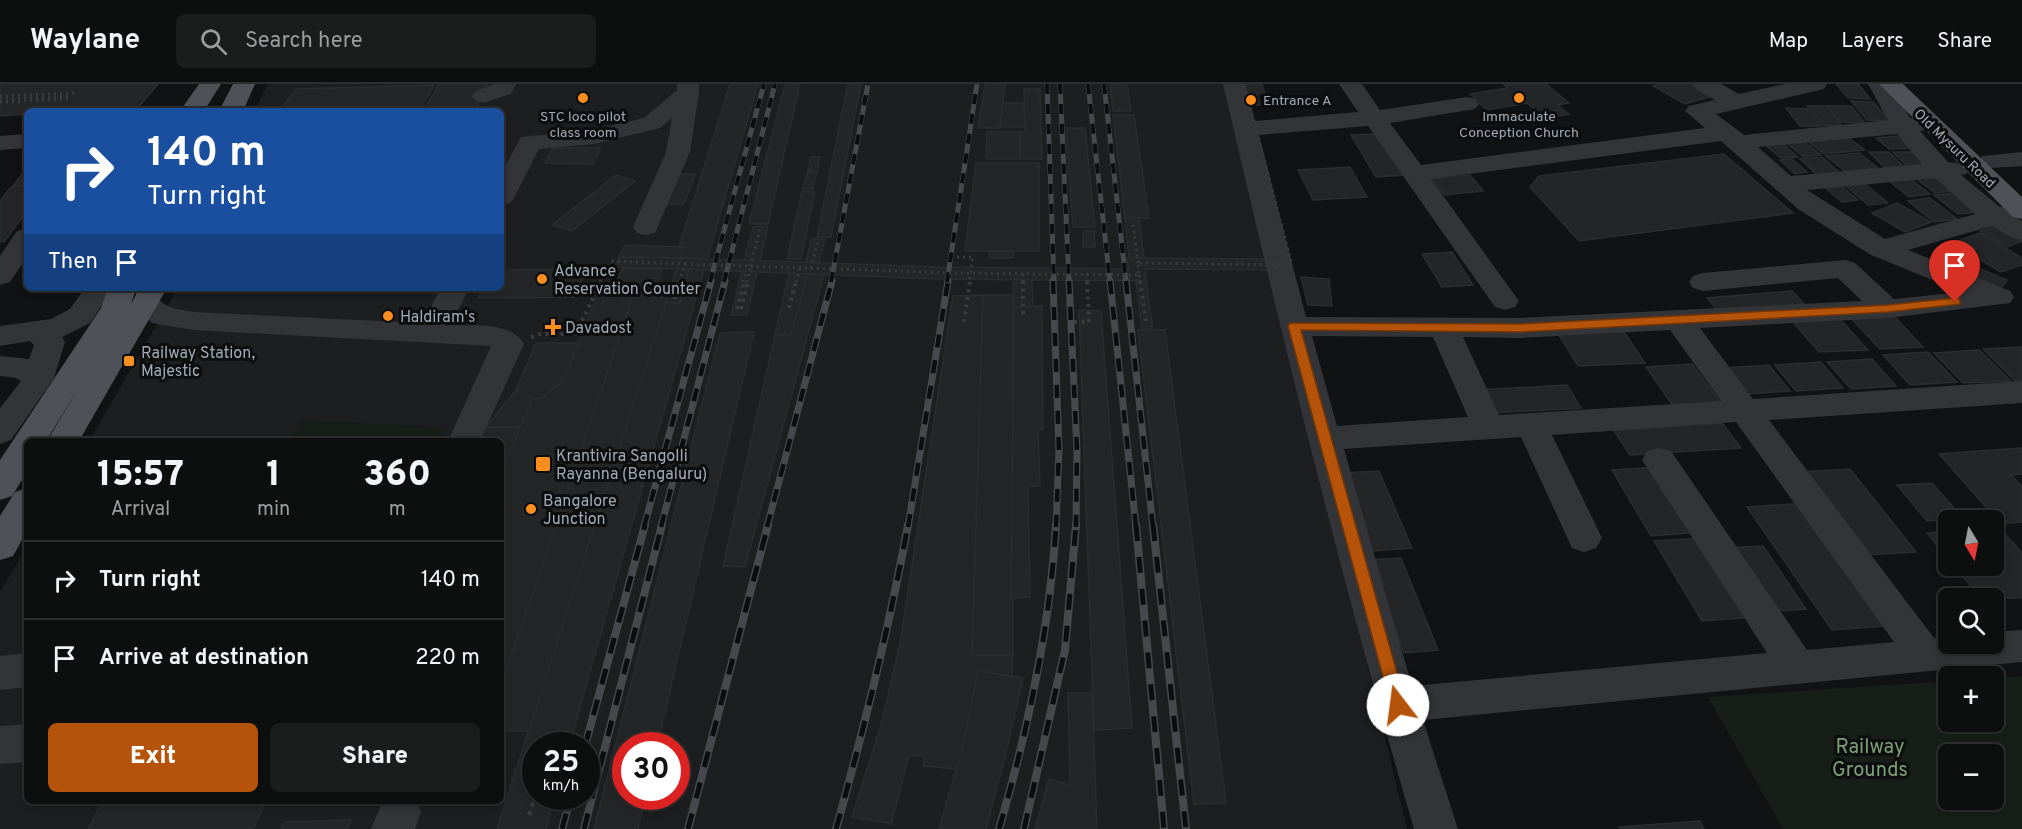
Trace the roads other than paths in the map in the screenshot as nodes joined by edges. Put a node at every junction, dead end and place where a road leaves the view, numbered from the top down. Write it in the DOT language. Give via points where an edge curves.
graph roads {
  1 [pos="210,84"];
  2 [pos="244,84"];
  3 [pos="505,84"];
  4 [pos="1234,84"];
  5 [pos="1350,84"];
  6 [pos="1704,84"];
  7 [pos="1816,84"];
  8 [pos="1879,84"];
  9 [pos="1890,84"];
  10 [pos="1907,84"];
  11 [pos="688,88"];
  12 [pos="484,96"];
  13 [pos="1736,102"];
  14 [pos="1467,104"];
  15 [pos="194,108"];
  16 [pos="232,108"];
  17 [pos="1374,118"];
  18 [pos="24,120"];
  19 [pos="0,121"];
  20 [pos="1929,123"];
  21 [pos="1904,127"];
  22 [pos="1245,129"];
  23 [pos="1737,137"];
  24 [pos="2022,138"];
  25 [pos="24,141"];
  26 [pos="0,143"];
  27 [pos="2022,147"];
  28 [pos="1942,170"];
  29 [pos="1413,174"];
  30 [pos="1794,183"];
  31 [pos="2010,190"];
  32 [pos="504,192"];
  33 [pos="646,227"];
  34 [pos="24,241"];
  35 [pos="1881,249"];
  36 [pos="0,276"];
  37 [pos="1703,282"];
  38 [pos="97,291"];
  39 [pos="453,291"];
  40 [pos="140,293"];
  41 [pos="2011,300"];
  42 [pos="1505,302"];
  43 [pos="1888,309"];
  44 [pos="1679,321"];
  45 [pos="1294,326"];
  46 [pos="1443,327"];
  47 [pos="39,333"];
  48 [pos="432,333"];
  49 [pos="0,336"];
  50 [pos="0,366"];
  51 [pos="39,378"];
  52 [pos="2022,392"];
  53 [pos="1744,410"];
  54 [pos="1530,424"];
  55 [pos="1489,427"];
  56 [pos="0,432"];
  57 [pos="31,438"];
  58 [pos="65,438"];
  59 [pos="465,438"];
  60 [pos="1327,438"];
  61 [pos="24,449"];
  62 [pos="1659,460"];
  63 [pos="0,487"];
  64 [pos="24,506"];
  65 [pos="1584,538"];
  66 [pos="0,546"];
  67 [pos="2022,646"];
  68 [pos="24,654"];
  69 [pos="1925,655"];
  70 [pos="0,657"];
  71 [pos="1797,667"];
  72 [pos="24,670"];
  73 [pos="0,673"];
  74 [pos="24,686"];
  75 [pos="0,688"];
  76 [pos="1398,705"];
  77 [pos="24,743"];
  78 [pos="0,745"];
  79 [pos="1436,829"];
  1 -- 15 [label="main road"];
  2 -- 16 [label="main road"];
  3 -- 12 [label="street" via="503,89"];
  4 -- 22 [label="street"];
  5 -- 17 [label="street"];
  6 -- 13 [label="street"];
  7 -- 13 [label="street"];
  8 -- 21 [label="street"];
  9 -- 20 [label="main road, Old Mysuru Road"];
  10 -- 31 [label="main road, Old Mysuru Road"];
  11 -- 32 [label="street" via="652,123 594,137 530,142"];
  11 -- 33 [label="street" via="678,152"];
  13 -- 23 [label="street" via="1697,111"];
  14 -- 17 [label="street"];
  17 -- 22 [label="street"];
  17 -- 29 [label="street"];
  18 -- 19 [label="street"];
  20 -- 21 [label="street"];
  20 -- 31 [label="main road, Old Mysuru Road"];
  21 -- 23 [label="street"];
  21 -- 28 [label="street"];
  22 -- 45 [label="street"];
  23 -- 29 [label="street"];
  23 -- 35 [label="street" via="1807,203"];
  24 -- 27 [label="street" via="2014,140"];
  25 -- 26 [label="street"];
  28 -- 30 [label="street"];
  28 -- 31 [label="street"];
  28 -- 31 [label="street"];
  29 -- 42 [label="street"];
  31 -- 35 [label="street"];
  34 -- 36 [label="street"];
  35 -- 41 [label="street"];
  37 -- 43 [label="street" via="1845,269"];
  38 -- 47 [label="street" via="80,316"];
  39 -- 48 [label="street"];
  40 -- 48 [label="street" via="162,316 193,321"];
  40 -- 57 [label="main road" via="115,308"];
  40 -- 58 [label="main road"];
  41 -- 43 [label="street"];
  43 -- 44 [label="street"];
  44 -- 46 [label="street"];
  44 -- 53 [label="street"];
  45 -- 46 [label="street"];
  45 -- 60 [label="street"];
  46 -- 55 [label="street"];
  47 -- 49 [label="street"];
  47 -- 51 [label="street" via="50,342"];
  48 -- 59 [label="street" via="498,337 509,344"];
  50 -- 51 [label="street" via="23,368"];
  51 -- 56 [label="street"];
  52 -- 53 [label="street"];
  53 -- 54 [label="street"];
  53 -- 69 [label="street"];
  54 -- 55 [label="street"];
  54 -- 65 [label="street"];
  55 -- 60 [label="street"];
  60 -- 76 [label="street"];
  61 -- 63 [label="main road"];
  62 -- 71 [label="street"];
  64 -- 66 [label="main road"];
  67 -- 69 [label="street"];
  68 -- 70 [label="street"];
  69 -- 71 [label="street"];
  71 -- 76 [label="street"];
  72 -- 73 [label="street"];
  74 -- 75 [label="street"];
  76 -- 79 [label="street"];
  77 -- 78 [label="street"];
}
